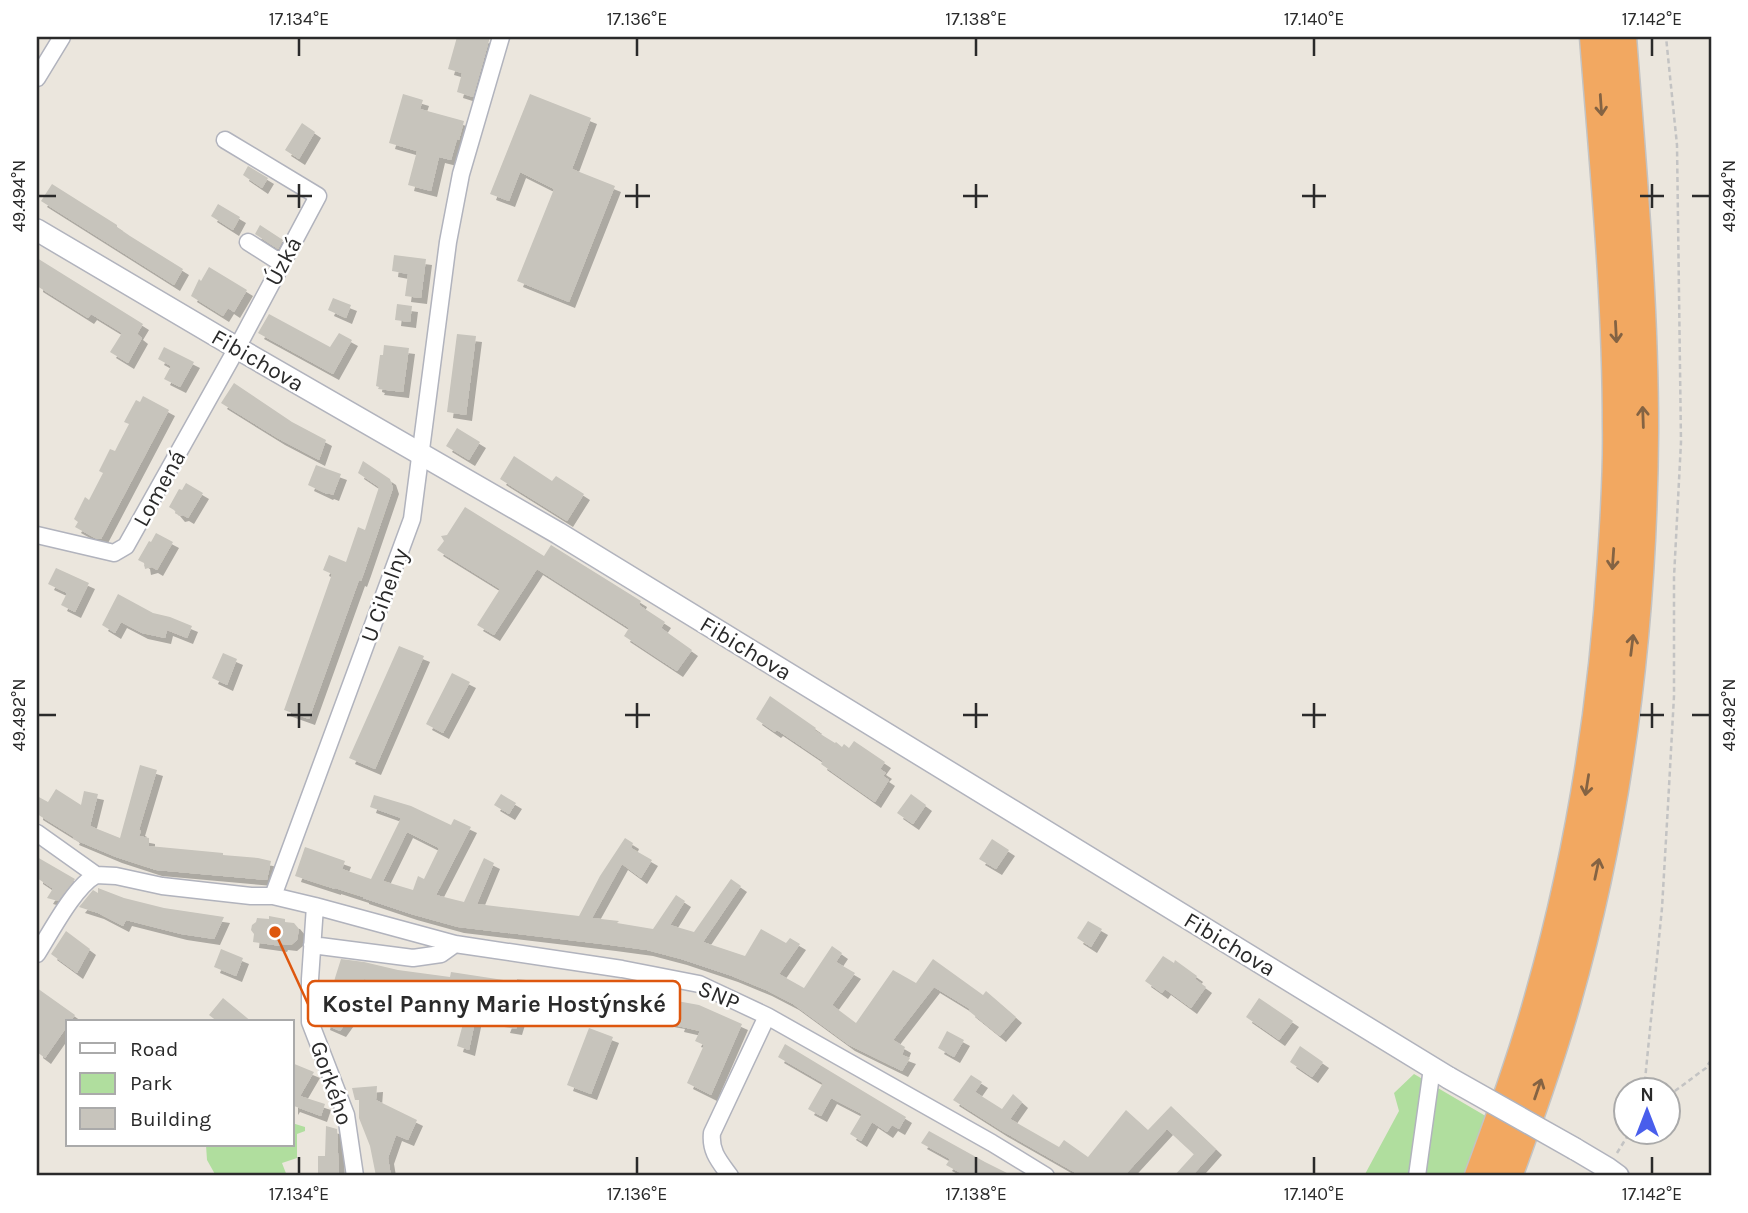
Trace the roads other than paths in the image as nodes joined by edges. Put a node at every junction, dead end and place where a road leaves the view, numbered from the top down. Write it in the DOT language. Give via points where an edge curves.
graph roads {
  1 [pos="62,37"];
  2 [pos="501,37"];
  3 [pos="1595,37"];
  4 [pos="1621,37"];
  5 [pos="37,78"];
  6 [pos="225,140"];
  7 [pos="37,230"];
  8 [pos="248,242"];
  9 [pos="281,263"];
  10 [pos="237,348"];
  11 [pos="421,454"];
  12 [pos="37,535"];
  13 [pos="37,833"];
  14 [pos="96,875"];
  15 [pos="273,896"];
  16 [pos="315,906"];
  17 [pos="312,944"];
  18 [pos="455,944"];
  19 [pos="37,954"];
  20 [pos="767,1016"];
  21 [pos="1440,1073"];
  22 [pos="1609,1173"];
  23 [pos="355,1176"];
  24 [pos="730,1176"];
  25 [pos="1046,1176"];
  26 [pos="1417,1176"];
  27 [pos="1480,1176"];
  28 [pos="1507,1176"];
  1 -- 5 [label="street"];
  2 -- 11 [label="street, U Cihelny" via="461,174"];
  3 -- 27 [label="highway, one-way" via="1617,341 1616,510 1609,626 1588,782 1565,897 1542,993"];
  28 -- 4 [label="highway, one-way" via="1539,1088 1591,901 1611,799 1634,629 1643,417 1637,244"];
  6 -- 9 [label="street, Úzká" via="318,196"];
  7 -- 10 [label="street, Fibichova"];
  8 -- 9 [label="street"];
  9 -- 10 [label="street, Úzká"];
  10 -- 11 [label="street, Fibichova"];
  10 -- 12 [label="street, Lomená" via="126,545 114,553"];
  11 -- 15 [label="street, U Cihelny" via="412,519"];
  11 -- 21 [label="street, Fibichova" via="570,540"];
  13 -- 14 [label="street"];
  14 -- 15 [label="street"];
  14 -- 19 [label="street" via="78,890"];
  15 -- 16 [label="street, SNP"];
  16 -- 17 [label="street, Gorkého"];
  16 -- 18 [label="street, SNP"];
  17 -- 18 [label="street" via="413,958 441,954"];
  17 -- 23 [label="street, Gorkého" via="310,1022 346,1115"];
  18 -- 20 [label="street, SNP" via="699,985"];
  20 -- 24 [label="street" via="712,1133 713,1154"];
  20 -- 25 [label="street, SNP"];
  21 -- 22 [label="street, Fibichova, bridge"];
  21 -- 26 [label="street"];
}
